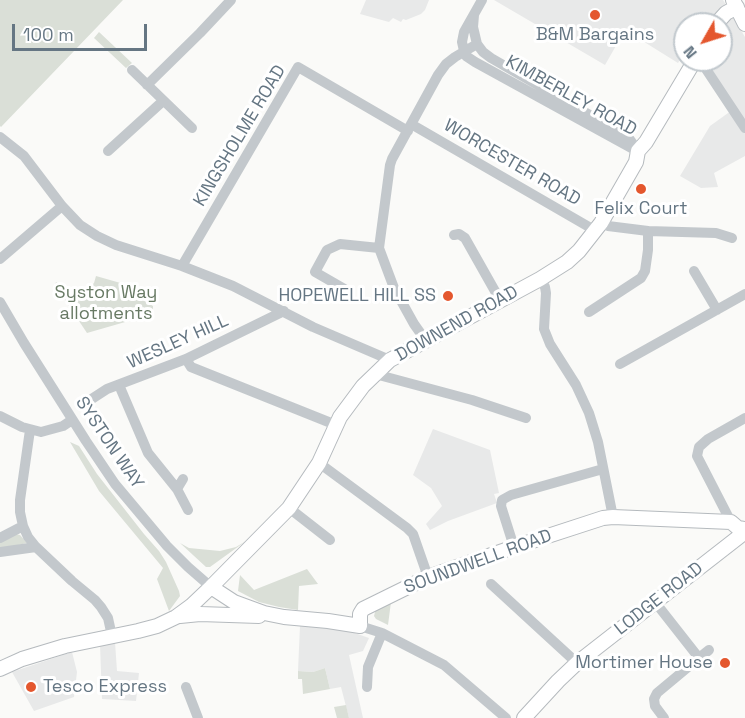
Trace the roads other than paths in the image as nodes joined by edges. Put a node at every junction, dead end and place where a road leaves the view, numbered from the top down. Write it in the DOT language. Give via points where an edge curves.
graph roads {
  1 [pos="231,0"];
  2 [pos="482,0"];
  3 [pos="735,4"];
  4 [pos="474,15"];
  5 [pos="745,24"];
  6 [pos="477,44"];
  7 [pos="464,51"];
  8 [pos="132,70"];
  9 [pos="690,72"];
  10 [pos="706,72"];
  11 [pos="147,85"];
  12 [pos="163,101"];
  13 [pos="192,128"];
  14 [pos="409,128"];
  15 [pos="745,128"];
  16 [pos="0,137"];
  17 [pos="108,151"];
  18 [pos="638,151"];
  19 [pos="62,206"];
  20 [pos="598,227"];
  21 [pos="648,231"];
  22 [pos="454,235"];
  23 [pos="732,238"];
  24 [pos="379,248"];
  25 [pos="0,259"];
  26 [pos="182,266"];
  27 [pos="694,271"];
  28 [pos="540,279"];
  29 [pos="348,291"];
  30 [pos="745,294"];
  31 [pos="500,300"];
  32 [pos="0,302"];
  33 [pos="717,310"];
  34 [pos="284,311"];
  35 [pos="589,312"];
  36 [pos="426,341"];
  37 [pos="186,360"];
  38 [pos="390,360"];
  39 [pos="620,364"];
  40 [pos="375,374"];
  41 [pos="119,385"];
  42 [pos="87,402"];
  43 [pos="0,416"];
  44 [pos="526,418"];
  45 [pos="745,418"];
  46 [pos="72,420"];
  47 [pos="336,425"];
  48 [pos="30,430"];
  49 [pos="319,464"];
  50 [pos="603,469"];
  51 [pos="183,479"];
  52 [pos="177,489"];
  53 [pos="289,508"];
  54 [pos="188,510"];
  55 [pos="613,517"];
  56 [pos="730,522"];
  57 [pos="23,526"];
  58 [pos="745,531"];
  59 [pos="0,538"];
  60 [pos="330,540"];
  61 [pos="36,547"];
  62 [pos="514,547"];
  63 [pos="0,552"];
  64 [pos="428,577"];
  65 [pos="491,584"];
  66 [pos="211,587"];
  67 [pos="655,602"];
  68 [pos="276,616"];
  69 [pos="176,617"];
  70 [pos="360,626"];
  71 [pos="382,633"];
  72 [pos="112,636"];
  73 [pos="709,650"];
  74 [pos="699,658"];
  75 [pos="577,663"];
  76 [pos="0,669"];
  77 [pos="186,687"];
  78 [pos="367,687"];
  79 [pos="198,718"];
  80 [pos="506,718"];
  81 [pos="524,718"];
  82 [pos="664,718"];
  1 -- 11 [label="street"];
  2 -- 4 [label="street"];
  3 -- 5 [label="main road"];
  4 -- 6 [label="street"];
  4 -- 7 [label="street" via="464,32"];
  6 -- 7 [label="street"];
  6 -- 18 [label="street, KIMBERLEY ROAD" via="491,58 628,137"];
  7 -- 14 [label="street" via="443,68"];
  7 -- 18 [label="street, KIMBERLEY ROAD" via="475,62"];
  8 -- 11 [label="street"];
  9 -- 18 [label="main road, DOWNEND ROAD"];
  10 -- 15 [label="street"];
  11 -- 12 [label="street"];
  12 -- 13 [label="street"];
  12 -- 17 [label="street"];
  14 -- 20 [label="street, WORCESTER ROAD"];
  14 -- 24 [label="street" via="390,165"];
  14 -- 26 [label="street, KINGSHOLME ROAD" via="298,67"];
  16 -- 19 [label="street" via="24,156"];
  18 -- 20 [label="main road, DOWNEND ROAD" via="636,162"];
  19 -- 25 [label="street"];
  19 -- 26 [label="street" via="80,225 116,246"];
  20 -- 21 [label="street, WORCESTER ROAD"];
  20 -- 28 [label="main road, DOWNEND ROAD" via="579,252"];
  21 -- 23 [label="street, WORCESTER ROAD" via="716,233"];
  21 -- 35 [label="street" via="644,274"];
  22 -- 31 [label="street" via="465,238"];
  24 -- 29 [label="street" via="340,244 327,250 315,272"];
  24 -- 36 [label="street" via="394,288"];
  26 -- 34 [label="street"];
  27 -- 33 [label="street"];
  28 -- 31 [label="main road, DOWNEND ROAD"];
  28 -- 50 [label="street" via="546,293 544,329 589,413"];
  30 -- 33 [label="street"];
  31 -- 36 [label="main road, DOWNEND ROAD"];
  32 -- 46 [label="street, SYSTON WAY"];
  33 -- 39 [label="street"];
  34 -- 37 [label="street, WESLEY HILL"];
  34 -- 38 [label="street"];
  36 -- 38 [label="main road, DOWNEND ROAD"];
  37 -- 41 [label="street, WESLEY HILL"];
  37 -- 47 [label="street" via="191,367"];
  38 -- 40 [label="main road, DOWNEND ROAD"];
  40 -- 44 [label="street"];
  40 -- 47 [label="main road, DOWNEND ROAD"];
  41 -- 42 [label="street, WESLEY HILL"];
  41 -- 52 [label="street" via="148,453"];
  43 -- 48 [label="street"];
  45 -- 56 [label="street" via="708,439 699,447 697,456"];
  46 -- 48 [label="street" via="52,430"];
  46 -- 66 [label="street, SYSTON WAY" via="139,513"];
  47 -- 49 [label="main road, DOWNEND ROAD"];
  48 -- 57 [label="street" via="20,500"];
  49 -- 53 [label="main road, DOWNEND ROAD"];
  49 -- 64 [label="street" via="413,534"];
  50 -- 55 [label="street"];
  50 -- 62 [label="street" via="502,500"];
  51 -- 52 [label="street"];
  52 -- 54 [label="street"];
  53 -- 60 [label="street"];
  53 -- 66 [label="main road, DOWNEND ROAD"];
  55 -- 56 [label="main road, SOUNDWELL ROAD"];
  55 -- 62 [label="main road, SOUNDWELL ROAD"];
  56 -- 58 [label="main road, SOUNDWELL ROAD"];
  57 -- 59 [label="street"];
  57 -- 61 [label="street"];
  58 -- 67 [label="main road, LODGE ROAD"];
  61 -- 63 [label="street"];
  61 -- 72 [label="street" via="105,612"];
  62 -- 64 [label="main road, SOUNDWELL ROAD"];
  64 -- 70 [label="main road, SOUNDWELL ROAD" via="363,609"];
  65 -- 75 [label="street"];
  66 -- 68 [label="main road" via="249,608"];
  66 -- 69 [label="main road"];
  67 -- 74 [label="street"];
  67 -- 75 [label="main road, LODGE ROAD"];
  68 -- 69 [label="main road"];
  68 -- 70 [label="main road"];
  69 -- 72 [label="main road" via="151,628"];
  70 -- 71 [label="street"];
  71 -- 78 [label="street" via="368,667"];
  71 -- 80 [label="street" via="444,665"];
  72 -- 76 [label="main road" via="65,646"];
  73 -- 74 [label="street"];
  74 -- 82 [label="street" via="657,693 655,706"];
  75 -- 81 [label="main road, LODGE ROAD"];
  77 -- 79 [label="street"];
}
